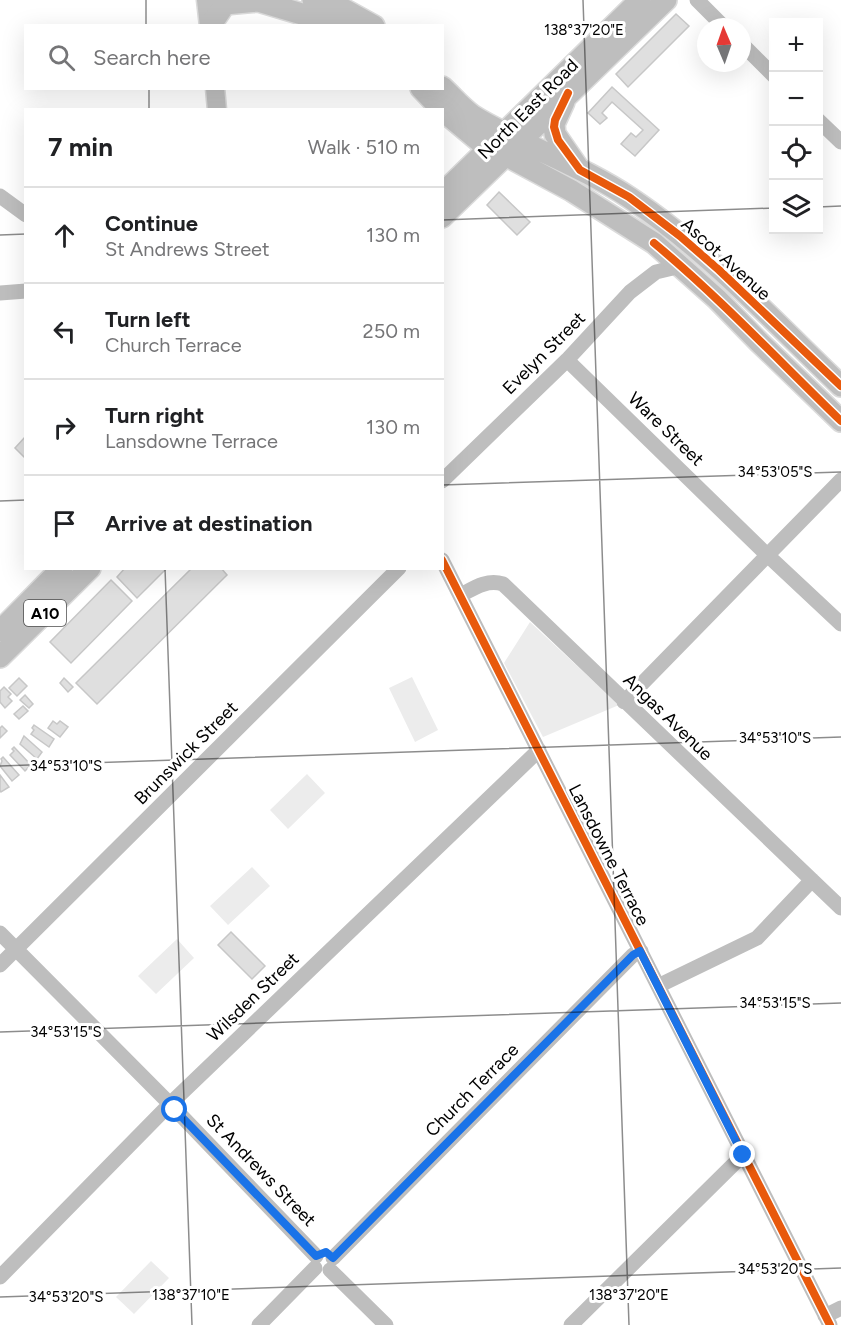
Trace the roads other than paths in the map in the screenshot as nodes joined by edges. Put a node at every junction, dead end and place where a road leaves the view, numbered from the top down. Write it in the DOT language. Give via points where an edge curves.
graph roads {
  1 [pos="206,0"];
  2 [pos="256,0"];
  3 [pos="313,0"];
  4 [pos="640,0"];
  5 [pos="666,0"];
  6 [pos="697,0"];
  7 [pos="715,18"];
  8 [pos="209,24"];
  9 [pos="210,24"];
  10 [pos="335,24"];
  11 [pos="370,24"];
  12 [pos="751,53"];
  13 [pos="770,72"];
  14 [pos="444,89"];
  15 [pos="215,90"];
  16 [pos="423,90"];
  17 [pos="568,93"];
  18 [pos="217,108"];
  19 [pos="440,108"];
  20 [pos="444,112"];
  21 [pos="823,124"];
  22 [pos="841,142"];
  23 [pos="505,144"];
  24 [pos="580,170"];
  25 [pos="444,192"];
  26 [pos="0,196"];
  27 [pos="24,213"];
  28 [pos="444,214"];
  29 [pos="681,266"];
  30 [pos="24,291"];
  31 [pos="0,293"];
  32 [pos="567,360"];
  33 [pos="841,386"];
  34 [pos="838,412"];
  35 [pos="444,479"];
  36 [pos="841,480"];
  37 [pos="767,555"];
  38 [pos="444,564"];
  39 [pos="61,570"];
  40 [pos="88,570"];
  41 [pos="397,570"];
  42 [pos="461,596"];
  43 [pos="841,624"];
  44 [pos="0,631"];
  45 [pos="0,657"];
  46 [pos="624,702"];
  47 [pos="539,750"];
  48 [pos="812,880"];
  49 [pos="841,908"];
  50 [pos="0,933"];
  51 [pos="16,949"];
  52 [pos="640,951"];
  53 [pos="0,965"];
  54 [pos="658,986"];
  55 [pos="170,1104"];
  56 [pos="743,1155"];
  57 [pos="324,1263"];
  58 [pos="0,1277"];
  59 [pos="841,1308"];
  60 [pos="827,1320"];
  61 [pos="259,1325"];
  62 [pos="386,1325"];
  63 [pos="571,1325"];
  1 -- 8 [label="main road"];
  2 -- 9 [label="highway" via="225,4"];
  2 -- 10 [label="highway"];
  3 -- 11 [label="highway" via="345,10"];
  4 -- 23 [label="highway, North East Road"];
  5 -- 17 [label="highway, North East Road"];
  6 -- 7 [label="street"];
  12 -- 13 [label="street"];
  14 -- 23 [label="highway"];
  15 -- 18 [label="main road"];
  16 -- 19 [label="highway"];
  17 -- 23 [label="highway, North East Road"];
  17 -- 24 [label="highway" via="554,127 558,140"];
  20 -- 23 [label="highway" via="461,127"];
  21 -- 22 [label="street"];
  23 -- 24 [label="highway, Ascot Avenue"];
  23 -- 25 [label="highway, North East Road"];
  23 -- 28 [label="highway, North East Road"];
  23 -- 29 [label="highway, Ascot Avenue" via="550,178 654,243"];
  24 -- 33 [label="highway, Ascot Avenue" via="629,197 680,236"];
  26 -- 27 [label="street"];
  29 -- 32 [label="street, Evelyn Street" via="656,272 630,292"];
  29 -- 34 [label="highway, Ascot Avenue"];
  30 -- 31 [label="street"];
  32 -- 35 [label="street, Evelyn Street"];
  32 -- 37 [label="street, Ware Street"];
  36 -- 37 [label="street"];
  37 -- 43 [label="street, Ware Street"];
  37 -- 46 [label="street"];
  38 -- 42 [label="street, Lansdowne Terrace"];
  39 -- 44 [label="highway, A10"];
  40 -- 45 [label="highway, A10"];
  41 -- 51 [label="street, Brunswick Street"];
  42 -- 46 [label="street, Angas Avenue" via="494,581 503,584"];
  42 -- 47 [label="street, Lansdowne Terrace"];
  46 -- 48 [label="street, Angas Avenue"];
  47 -- 52 [label="street, Lansdowne Terrace"];
  47 -- 55 [label="street, Wilsden Street"];
  48 -- 49 [label="street, Angas Avenue"];
  48 -- 54 [label="street" via="757,938"];
  50 -- 51 [label="street, St Andrews Street"];
  51 -- 53 [label="street, Brunswick Street"];
  51 -- 55 [label="street, St Andrews Street"];
  52 -- 54 [label="street, Lansdowne Terrace"];
  52 -- 57 [label="street, Church Terrace"];
  54 -- 56 [label="street, Lansdowne Terrace"];
  55 -- 57 [label="street, St Andrews Street"];
  55 -- 58 [label="street, Wilsden Street"];
  56 -- 60 [label="street, Lansdowne Terrace"];
  56 -- 63 [label="street"];
  57 -- 61 [label="street, Church Terrace"];
  57 -- 62 [label="street, St Andrews Street"];
  59 -- 60 [label="street"];
}
